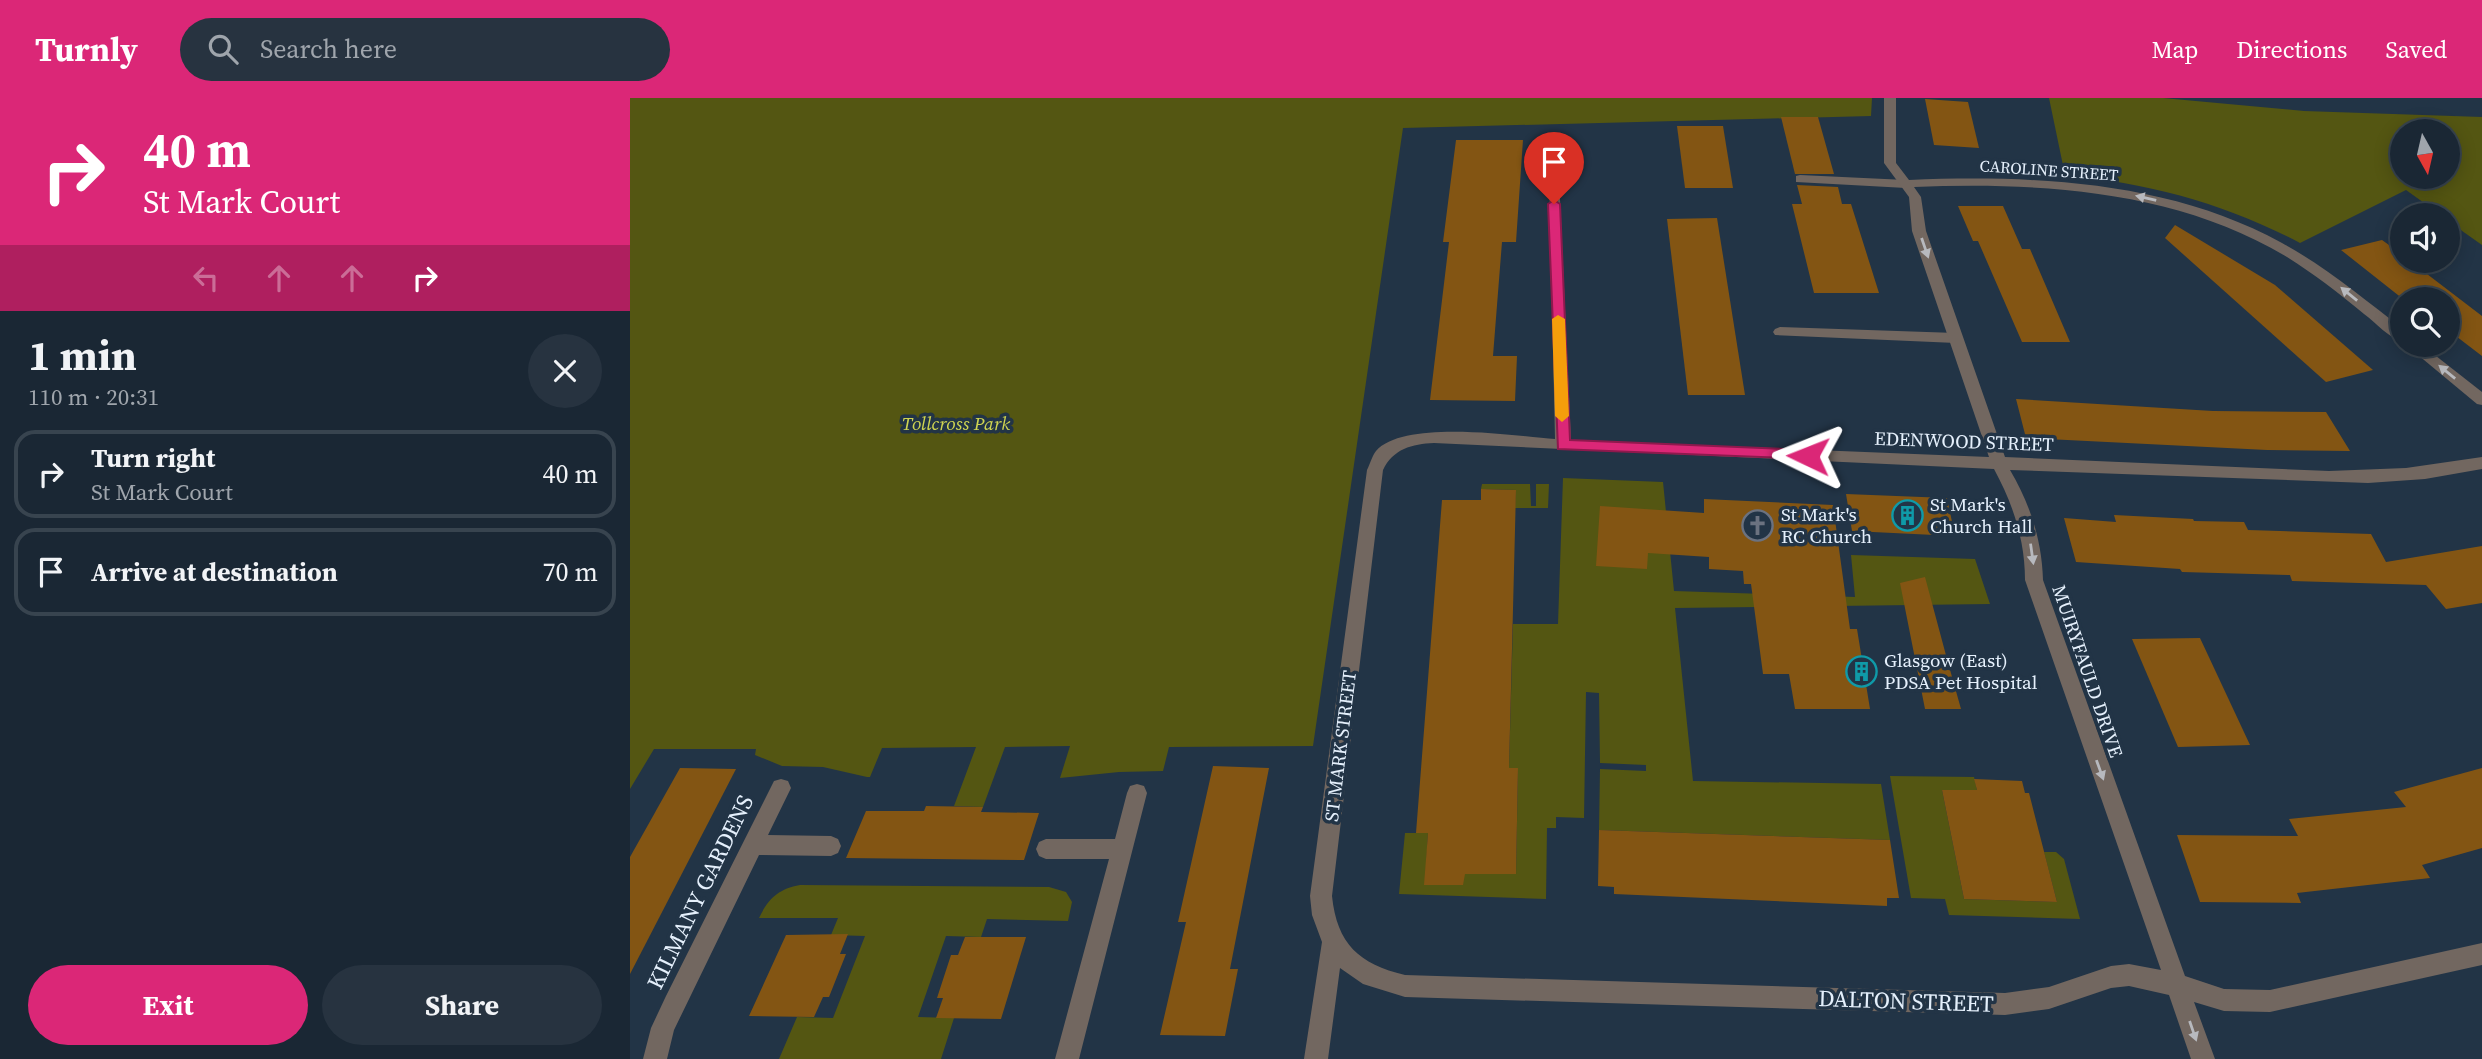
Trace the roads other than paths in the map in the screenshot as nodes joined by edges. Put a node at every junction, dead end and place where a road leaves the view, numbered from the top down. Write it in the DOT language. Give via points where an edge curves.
graph roads {
  1 [pos="1890,98"];
  2 [pos="1553,177"];
  3 [pos="1800,179"];
  4 [pos="1906,184"];
  5 [pos="2390,327"];
  6 [pos="1780,332"];
  7 [pos="1956,338"];
  8 [pos="2428,357"];
  9 [pos="2482,400"];
  10 [pos="1401,442"];
  11 [pos="1563,445"];
  12 [pos="2482,463"];
  13 [pos="1999,464"];
  14 [pos="781,788"];
  15 [pos="1137,793"];
  16 [pos="752,845"];
  17 [pos="831,846"];
  18 [pos="1046,849"];
  19 [pos="1122,849"];
  20 [pos="1333,942"];
  21 [pos="2482,954"];
  22 [pos="2177,985"];
  23 [pos="655,1059"];
  24 [pos="1067,1059"];
  25 [pos="1316,1059"];
  26 [pos="2203,1059"];
  1 -- 4 [label="street, MUIRYFAULD DRIVE" via="1890,163"];
  2 -- 11 [label="street"];
  3 -- 4 [label="street, CAROLINE STREET"];
  5 -- 4 [label="street, CAROLINE STREET, one-way" via="2336,283 2275,244 2185,208 2144,197 2062,186 1949,181"];
  4 -- 7 [label="street, MUIRYFAULD DRIVE, one-way" via="1915,197 1919,232"];
  6 -- 7 [label="street"];
  7 -- 13 [label="street, MUIRYFAULD DRIVE"];
  9 -- 8 [label="street, one-way"];
  10 -- 11 [label="street, EDENWOOD STREET" via="1434,437"];
  10 -- 20 [label="street, ST MARK STREET" via="1382,455 1375,470 1321,896"];
  11 -- 13 [label="street, EDENWOOD STREET"];
  12 -- 13 [label="street, EDENWOOD STREET" via="2395,477"];
  13 -- 22 [label="street, MUIRYFAULD DRIVE, one-way" via="2012,485 2030,539 2034,580"];
  14 -- 16 [label="street, KILMANY GARDENS"];
  15 -- 19 [label="street"];
  16 -- 17 [label="street"];
  16 -- 23 [label="street, KILMANY GARDENS" via="674,1004"];
  18 -- 19 [label="street"];
  19 -- 24 [label="street"];
  20 -- 22 [label="street, DALTON STREET" via="1356,968 1405,986 2005,1004 2049,999 2120,976"];
  20 -- 25 [label="street, ST MARK STREET"];
  21 -- 22 [label="street, DALTON STREET" via="2270,1001 2224,1000"];
  22 -- 26 [label="street, MUIRYFAULD DRIVE, one-way"];
}
